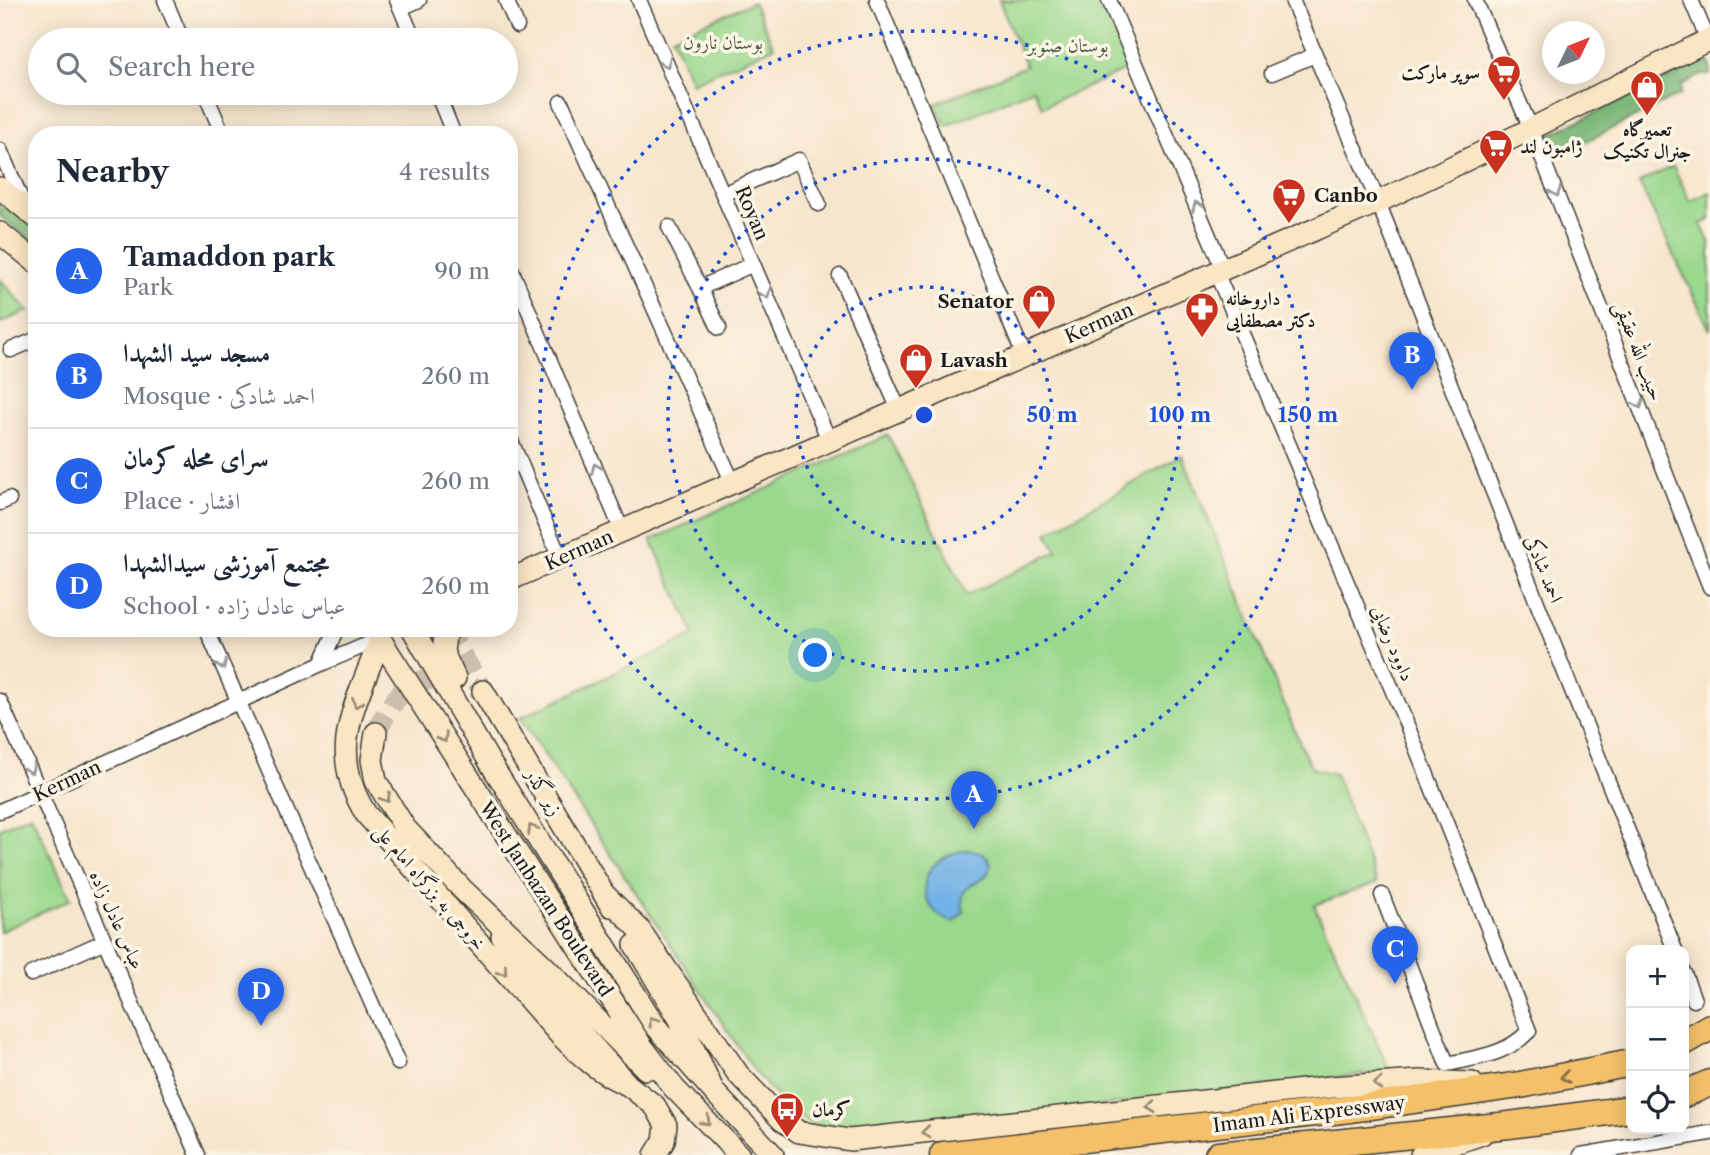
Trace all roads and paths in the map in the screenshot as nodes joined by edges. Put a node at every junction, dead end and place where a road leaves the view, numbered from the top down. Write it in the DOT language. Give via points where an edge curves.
graph roads {
  1 [pos="165,0"];
  2 [pos="419,0"];
  3 [pos="506,0"];
  4 [pos="639,0"];
  5 [pos="877,0"];
  6 [pos="1109,0"];
  7 [pos="1292,0"];
  8 [pos="1475,0"];
  9 [pos="1691,0"];
  10 [pos="399,4"];
  11 [pos="517,26"];
  12 [pos="177,28"];
  13 [pos="409,28"];
  14 [pos="1709,45"];
  15 [pos="1315,55"];
  16 [pos="1272,73"];
  17 [pos="561,102"];
  18 [pos="210,105"];
  19 [pos="442,105"];
  20 [pos="219,126"];
  21 [pos="450,126"];
  22 [pos="1531,129"];
  23 [pos="0,150"];
  24 [pos="0,188"];
  25 [pos="723,194"];
  26 [pos="1378,202"];
  27 [pos="819,204"];
  28 [pos="28,208"];
  29 [pos="28,211"];
  30 [pos="669,227"];
  31 [pos="0,233"];
  32 [pos="28,256"];
  33 [pos="753,264"];
  34 [pos="1220,271"];
  35 [pos="840,276"];
  36 [pos="518,285"];
  37 [pos="700,288"];
  38 [pos="719,328"];
  39 [pos="28,343"];
  40 [pos="11,350"];
  41 [pos="1024,356"];
  42 [pos="899,410"];
  43 [pos="829,440"];
  44 [pos="518,457"];
  45 [pos="733,483"];
  46 [pos="622,531"];
  47 [pos="561,558"];
  48 [pos="518,576"];
  49 [pos="1710,587"];
  50 [pos="210,637"];
  51 [pos="333,637"];
  52 [pos="372,637"];
  53 [pos="377,637"];
  54 [pos="380,637"];
  55 [pos="417,637"];
  56 [pos="445,637"];
  57 [pos="321,664"];
  58 [pos="483,691"];
  59 [pos="0,701"];
  60 [pos="238,702"];
  61 [pos="376,733"];
  62 [pos="489,761"];
  63 [pos="40,793"];
  64 [pos="0,811"];
  65 [pos="605,895"];
  66 [pos="1382,895"];
  67 [pos="496,919"];
  68 [pos="105,941"];
  69 [pos="1673,945"];
  70 [pos="31,974"];
  71 [pos="1689,985"];
  72 [pos="1695,1000"];
  73 [pos="1710,1027"];
  74 [pos="1689,1039"];
  75 [pos="1710,1043"];
  76 [pos="1689,1049"];
  77 [pos="398,1063"];
  78 [pos="1626,1064"];
  79 [pos="1710,1083"];
  80 [pos="628,1085"];
  81 [pos="1520,1085"];
  82 [pos="674,1088"];
  83 [pos="713,1091"];
  84 [pos="1689,1094"];
  85 [pos="1689,1097"];
  86 [pos="1710,1101"];
  87 [pos="1626,1110"];
  88 [pos="1510,1125"];
  89 [pos="1710,1133"];
  90 [pos="845,1147"];
  91 [pos="198,1155"];
  92 [pos="654,1155"];
  93 [pos="739,1155"];
  94 [pos="773,1155"];
  95 [pos="943,1155"];
  96 [pos="1218,1155"];
  97 [pos="1421,1155"];
  98 [pos="1581,1155"];
  1 -- 12 [label="street"];
  2 -- 10 [label="street"];
  3 -- 11 [label="street"];
  4 -- 25 [label="street, Royan, one-way"];
  5 -- 41 [label="street"];
  34 -- 6 [label="street, داوود رضایی, one-way"];
  7 -- 15 [label="street, احمد شادکی"];
  8 -- 22 [label="street, حبیب الله عقیقی"];
  9 -- 14 [label="street"];
  10 -- 13 [label="street"];
  14 -- 22 [label="main road, Kerman"];
  15 -- 16 [label="street"];
  15 -- 26 [label="street, احمد شادکی"];
  17 -- 45 [label="street"];
  18 -- 20 [label="street"];
  19 -- 21 [label="street"];
  22 -- 26 [label="main road, Kerman"];
  22 -- 49 [label="street, حبیب الله عقیقی, one-way"];
  23 -- 28 [label="street"];
  24 -- 29 [label="main road"];
  25 -- 27 [label="street" via="799,160"];
  25 -- 33 [label="street, Royan"];
  26 -- 34 [label="main road, Kerman"];
  26 -- 69 [label="street, احمد شادکی"];
  30 -- 37 [label="street"];
  31 -- 32 [label="main road"];
  33 -- 37 [label="street"];
  33 -- 43 [label="street, Royan, one-way"];
  34 -- 41 [label="main road, Kerman"];
  34 -- 66 [label="street, داوود رضایی" via="1529,1031 1517,1044 1447,1064"];
  35 -- 42 [label="street"];
  46 -- 36 [label="street, one-way"];
  37 -- 38 [label="street"];
  39 -- 40 [label="street"];
  41 -- 42 [label="main road, Kerman"];
  42 -- 43 [label="main road, Kerman"];
  43 -- 45 [label="main road, Kerman"];
  44 -- 47 [label="street"];
  45 -- 46 [label="main road, Kerman"];
  46 -- 47 [label="main road, Kerman"];
  47 -- 48 [label="main road, Kerman"];
  50 -- 60 [label="street, one-way"];
  51 -- 57 [label="street"];
  52 -- 57 [label="street, Kerman"];
  53 -- 80 [label="main road, خروجی به بزرگراه امام علی, one-way" via="345,741 355,797 383,835 560,1035 609,1077"];
  54 -- 82 [label="main road, West Janbazan Boulevard, one-way" via="640,1045"];
  55 -- 62 [label="main road, West Janbazan Boulevard"];
  56 -- 62 [label="main road" via="443,652"];
  57 -- 60 [label="street, Kerman"];
  58 -- 65 [label="main road, زیر گذر"];
  59 -- 63 [label="street, عباس عادل زاده, one-way"];
  60 -- 63 [label="street, Kerman"];
  60 -- 77 [label="street"];
  61 -- 67 [label="main road, one-way" via="372,760 376,781 405,828"];
  83 -- 62 [label="main road, West Janbazan Boulevard, one-way" via="654,1024"];
  63 -- 64 [label="street, Kerman"];
  63 -- 68 [label="street, عباس عادل زاده"];
  65 -- 83 [label="main road, West Janbazan Boulevard" via="679,1018"];
  65 -- 90 [label="main road" via="639,929 738,1074 799,1132"];
  67 -- 80 [label="main road" via="507,948"];
  67 -- 82 [label="main road" via="645,1069"];
  68 -- 70 [label="street"];
  68 -- 91 [label="street, عباس عادل زاده"];
  71 -- 72 [label="street"];
  73 -- 74 [label="highway"];
  75 -- 76 [label="highway"];
  78 -- 81 [label="highway, Imam Ali Expressway, one-way"];
  79 -- 84 [label="highway"];
  80 -- 92 [label="main road" via="655,1106 666,1125 664,1141"];
  81 -- 90 [label="main road, one-way" via="1419,1081 1330,1087"];
  81 -- 95 [label="highway, Imam Ali Expressway" via="1352,1109"];
  82 -- 93 [label="main road, West Janbazan Boulevard, one-way"];
  83 -- 94 [label="main road, West Janbazan Boulevard"];
  85 -- 86 [label="highway"];
  87 -- 88 [label="highway, Imam Ali Expressway"];
  88 -- 96 [label="highway, Imam Ali Expressway"];
  88 -- 97 [label="main road"];
  89 -- 98 [label="street"];
}
